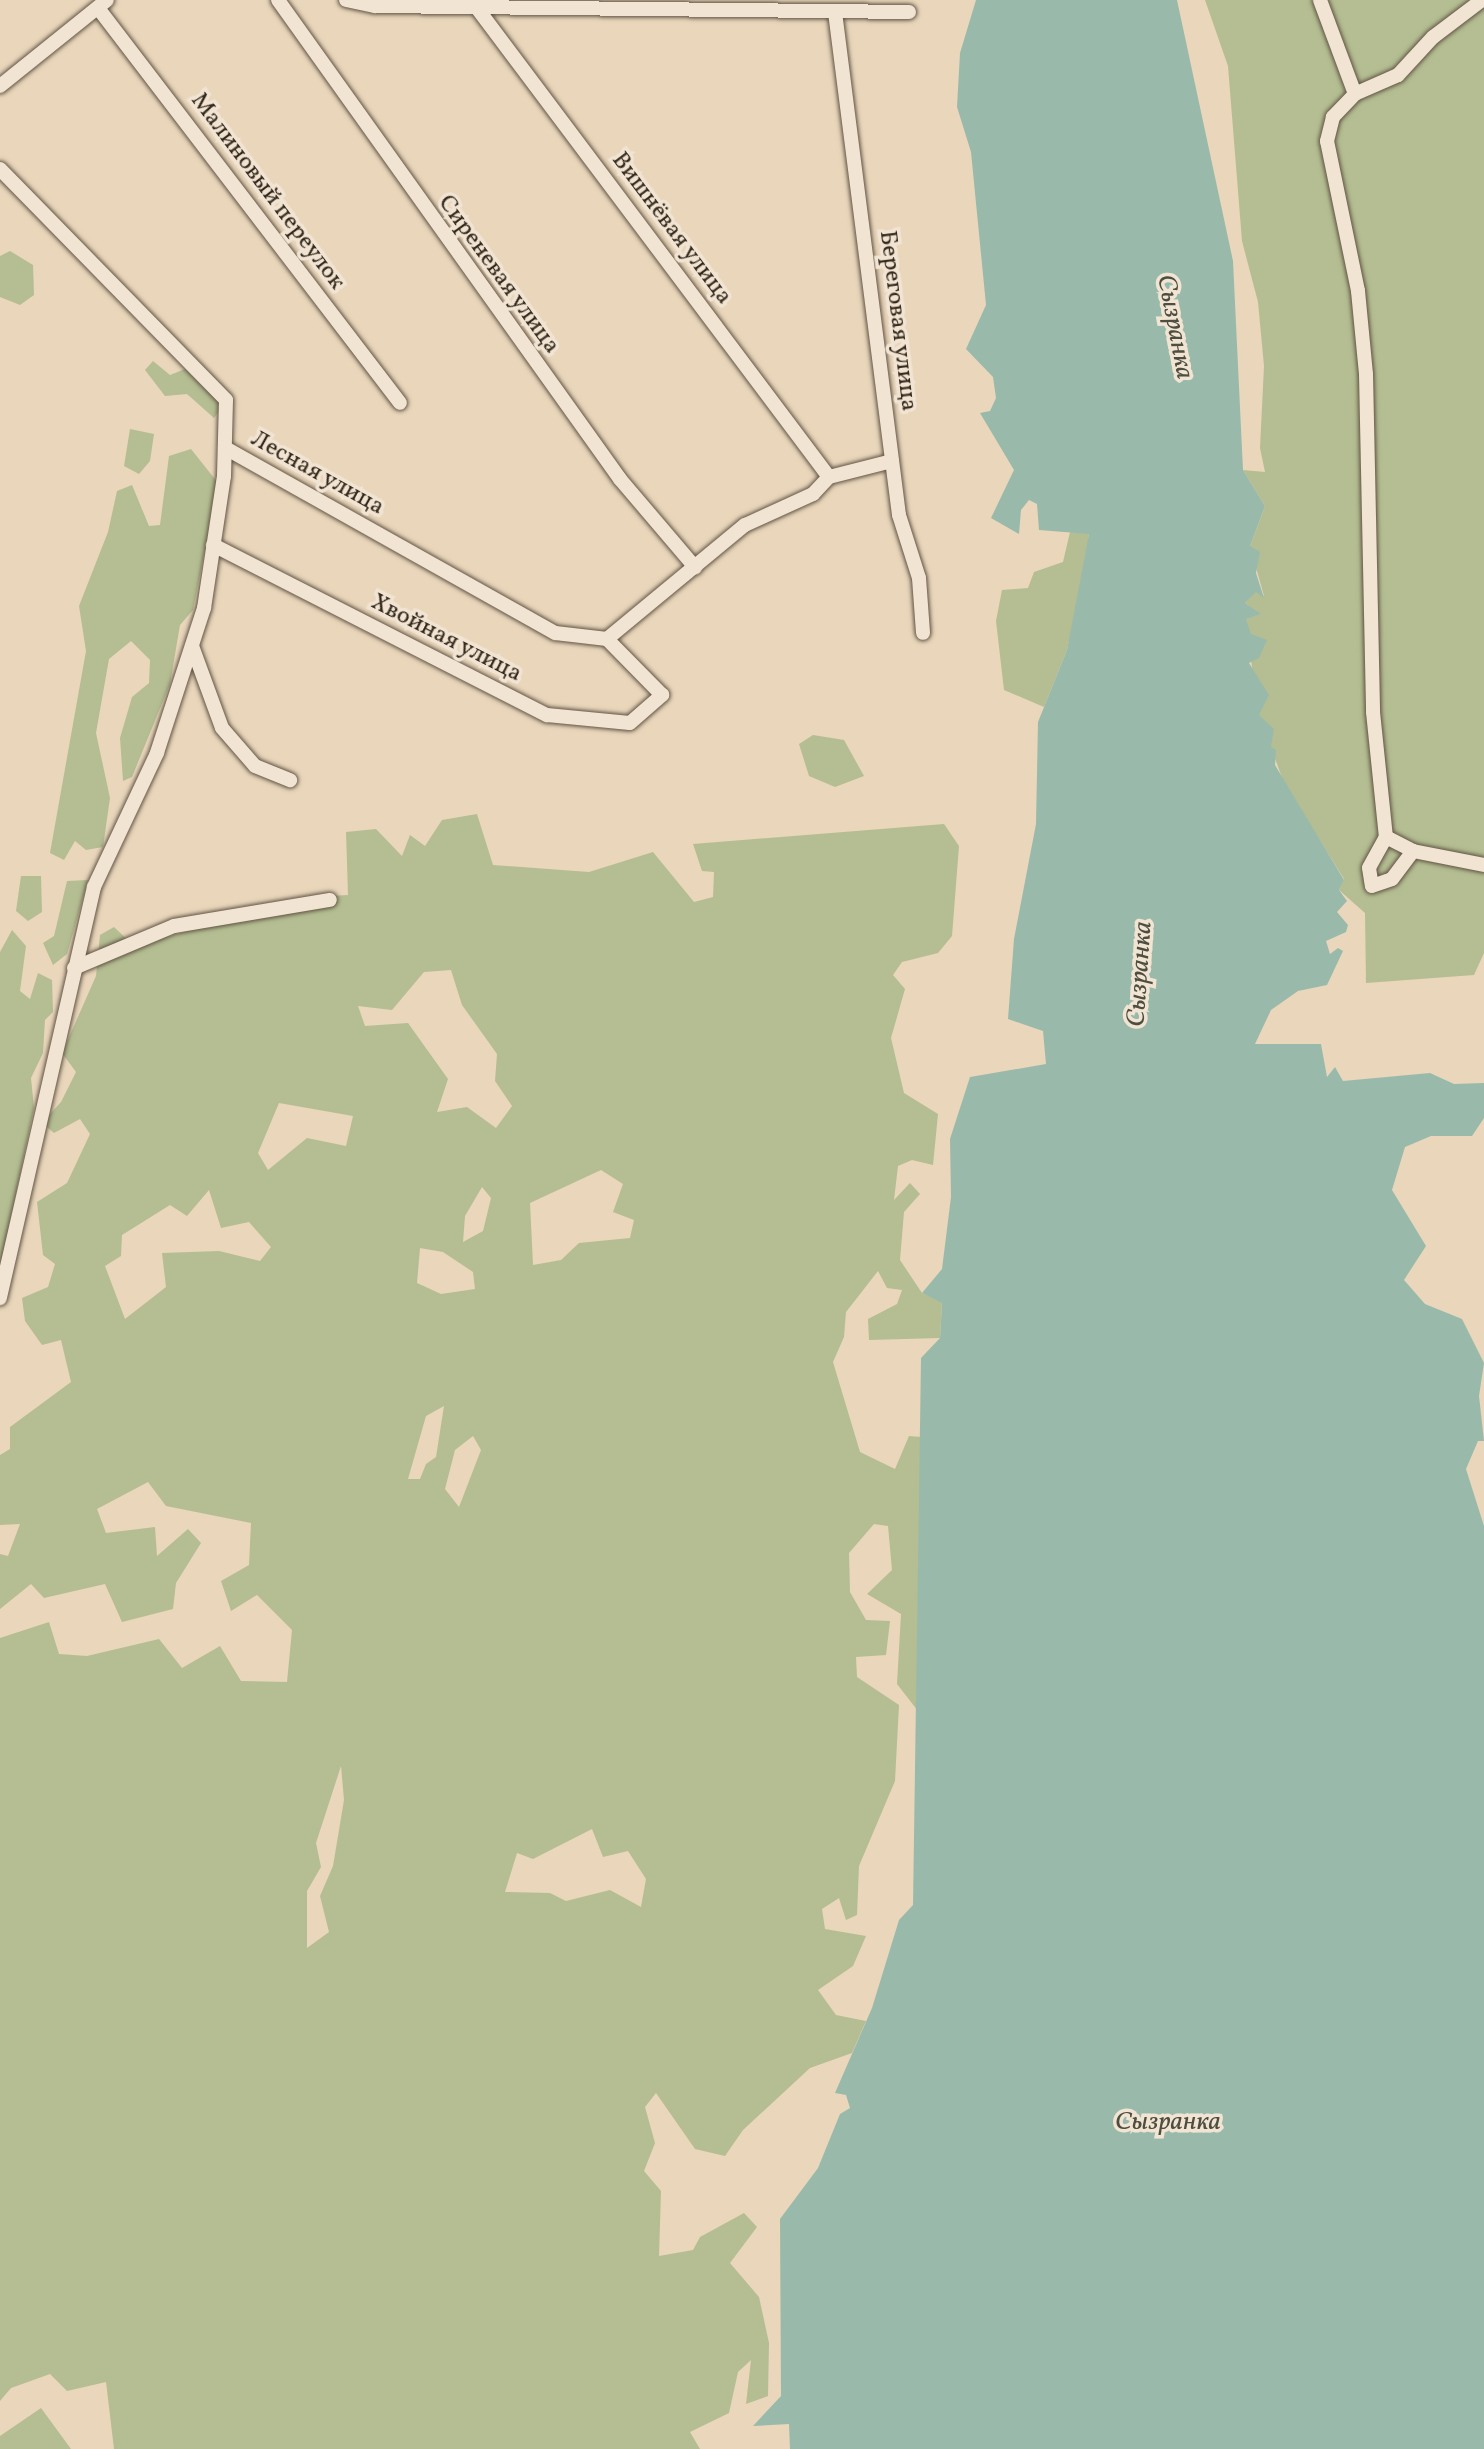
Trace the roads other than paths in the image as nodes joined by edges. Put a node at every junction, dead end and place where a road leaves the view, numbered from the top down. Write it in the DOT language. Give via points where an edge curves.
graph roads {
  1 [pos="278,0"];
  2 [pos="346,0"];
  3 [pos="1320,0"];
  4 [pos="1482,0"];
  5 [pos="103,4"];
  6 [pos="477,8"];
  7 [pos="835,12"];
  8 [pos="909,12"];
  9 [pos="0,86"];
  10 [pos="1355,94"];
  11 [pos="0,169"];
  12 [pos="400,403"];
  13 [pos="225,448"];
  14 [pos="892,461"];
  15 [pos="829,477"];
  16 [pos="213,545"];
  17 [pos="695,567"];
  18 [pos="923,633"];
  19 [pos="607,639"];
  20 [pos="192,646"];
  21 [pos="290,780"];
  22 [pos="1386,837"];
  23 [pos="1413,851"];
  24 [pos="1484,865"];
  25 [pos="330,900"];
  26 [pos="74,968"];
  27 [pos="0,1298"];
  1 -- 17 [label="street, Сиреневая улица" via="610,467"];
  2 -- 6 [label="street" via="375,6"];
  3 -- 10 [label="street"];
  4 -- 10 [label="street" via="1433,37 1398,75"];
  5 -- 9 [label="street"];
  5 -- 12 [label="street, Малиновый переулок"];
  6 -- 7 [label="street"];
  6 -- 15 [label="street, Вишнёвая улица"];
  7 -- 8 [label="street"];
  7 -- 14 [label="street, Береговая улица"];
  10 -- 22 [label="street" via="1333,117 1327,141 1358,291 1366,374 1373,712"];
  11 -- 13 [label="street, Лесная улица" via="226,400"];
  13 -- 16 [label="street"];
  13 -- 19 [label="street, Лесная улица" via="555,633"];
  14 -- 15 [label="street"];
  14 -- 18 [label="street, Береговая улица" via="899,515 919,578"];
  15 -- 17 [label="street" via="813,494 745,525"];
  16 -- 19 [label="street, Хвойная улица" via="547,715 630,723 662,695"];
  16 -- 20 [label="street" via="204,608"];
  17 -- 19 [label="street"];
  20 -- 21 [label="street" via="222,728 255,766"];
  20 -- 26 [label="street" via="157,753 94,887"];
  22 -- 23 [label="street"];
  22 -- 23 [label="street" via="1369,868 1372,886 1392,879"];
  23 -- 24 [label="street"];
  25 -- 26 [label="street" via="174,926"];
  26 -- 27 [label="street"];
}
